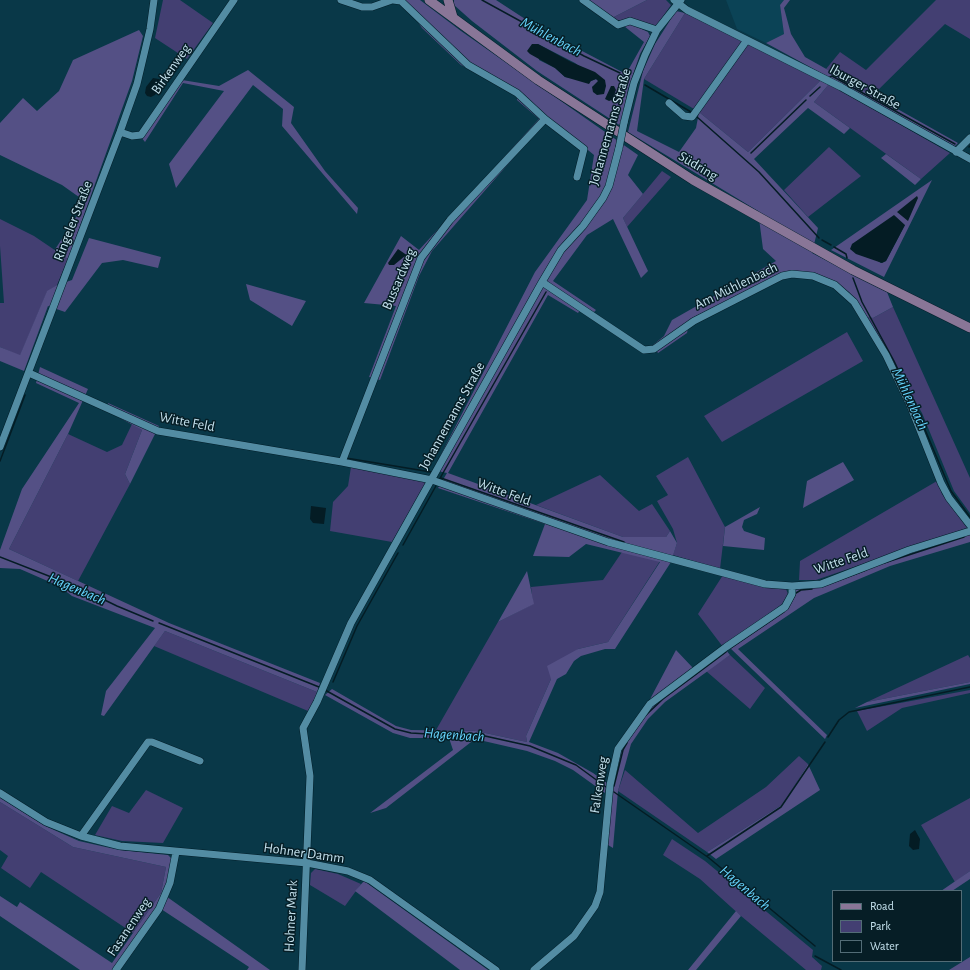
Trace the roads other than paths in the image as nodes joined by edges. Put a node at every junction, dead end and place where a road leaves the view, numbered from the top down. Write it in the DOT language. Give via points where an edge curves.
graph roads {
  1 [pos="154,0"];
  2 [pos="234,0"];
  3 [pos="341,0"];
  4 [pos="392,0"];
  5 [pos="448,0"];
  6 [pos="583,0"];
  7 [pos="434,1"];
  8 [pos="678,1"];
  9 [pos="453,17"];
  10 [pos="657,30"];
  11 [pos="747,40"];
  12 [pos="669,103"];
  13 [pos="545,119"];
  14 [pos="120,132"];
  15 [pos="970,138"];
  16 [pos="956,152"];
  17 [pos="970,159"];
  18 [pos="577,177"];
  19 [pos="542,282"];
  20 [pos="970,328"];
  21 [pos="29,373"];
  22 [pos="0,447"];
  23 [pos="342,462"];
  24 [pos="432,480"];
  25 [pos="970,525"];
  26 [pos="970,531"];
  27 [pos="792,586"];
  28 [pos="200,761"];
  29 [pos="0,793"];
  30 [pos="81,836"];
  31 [pos="176,852"];
  32 [pos="307,863"];
  33 [pos="116,970"];
  34 [pos="302,970"];
  35 [pos="496,970"];
  36 [pos="534,970"];
  1 -- 14 [label="street, Ringeler Straße" via="137,84"];
  2 -- 14 [label="street, Birkenweg" via="141,134 132,136"];
  3 -- 4 [label="street" via="351,5 367,7"];
  4 -- 13 [label="street" via="401,1 468,65 517,93"];
  5 -- 9 [label="main road"];
  6 -- 10 [label="street" via="618,25 630,22"];
  7 -- 9 [label="main road, Südring"];
  8 -- 10 [label="street, Johannemanns Straße"];
  8 -- 11 [label="street, Iburger Straße"];
  9 -- 20 [label="main road, Südring" via="538,80 693,180 853,270"];
  10 -- 19 [label="street, Johannemanns Straße, bridge" via="634,83 609,186 583,226 561,250"];
  11 -- 12 [label="street" via="692,117 684,116"];
  11 -- 16 [label="street, Iburger Straße" via="841,88"];
  13 -- 18 [label="street" via="584,149"];
  13 -- 23 [label="street, Bussardweg" via="450,220 421,258"];
  14 -- 21 [label="street, Ringeler Straße"];
  15 -- 16 [label="street"];
  16 -- 17 [label="street, Iburger Straße"];
  19 -- 24 [label="street, Johannemanns Straße"];
  19 -- 25 [label="street, Am Mühlenbach" via="644,350 654,349 694,321 782,276 813,276 835,285 854,302 874,332 910,405 941,483"];
  21 -- 22 [label="street, Ringeler Straße"];
  21 -- 23 [label="street, Witte Feld" via="158,431"];
  23 -- 24 [label="street, Witte Feld"];
  24 -- 27 [label="street, Witte Feld" via="608,542 765,584"];
  24 -- 32 [label="street, Johannemanns Straße" via="351,623 303,728 310,776"];
  26 -- 27 [label="street, Witte Feld" via="909,550 821,584"];
  27 -- 36 [label="street, Falkenweg" via="792,594 785,607 650,704 618,749 610,785 600,892 595,906 574,936"];
  28 -- 30 [label="street" via="148,742"];
  29 -- 30 [label="street, Hohner Damm" via="46,822"];
  30 -- 31 [label="street, Hohner Damm" via="120,846"];
  31 -- 32 [label="street, Hohner Damm"];
  31 -- 33 [label="street, Fasanenweg" via="172,877 159,909"];
  32 -- 34 [label="street, Hohner Mark"];
  32 -- 35 [label="street, Hohner Damm" via="348,871 370,880"];
}
